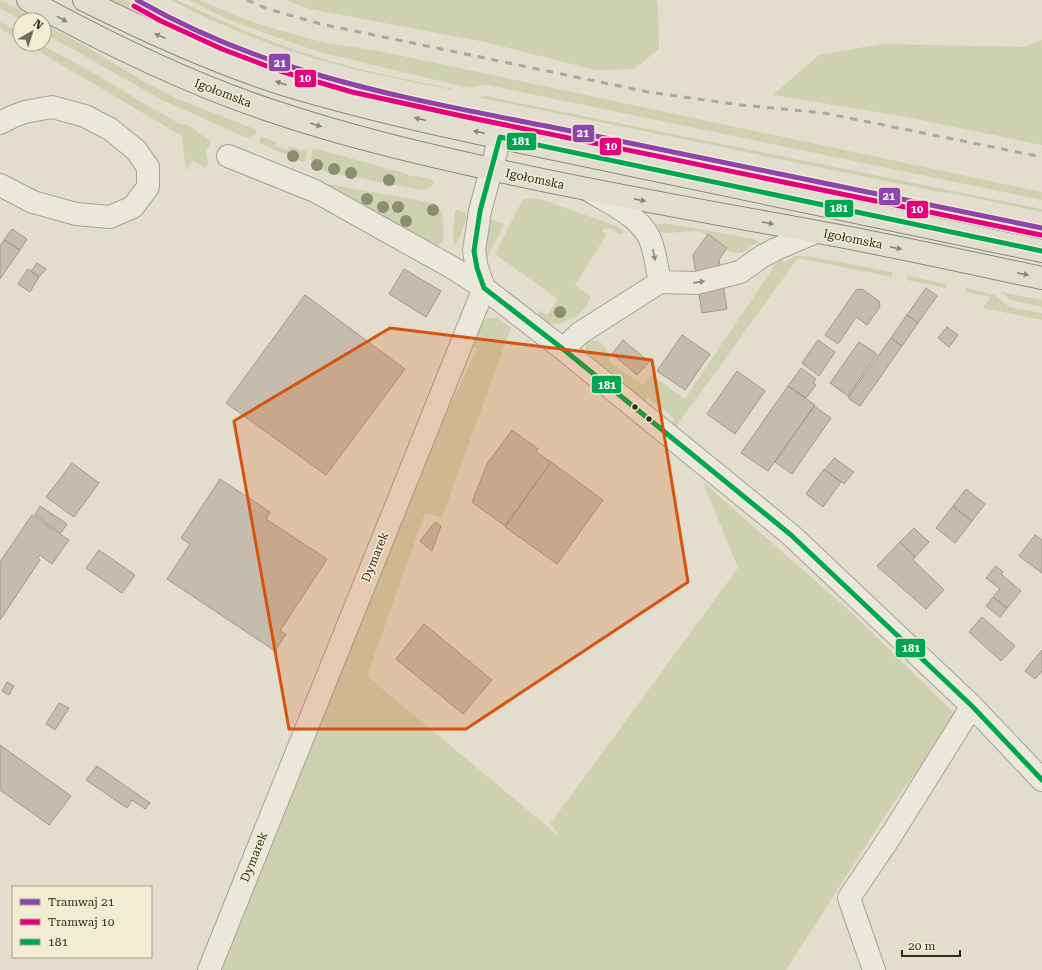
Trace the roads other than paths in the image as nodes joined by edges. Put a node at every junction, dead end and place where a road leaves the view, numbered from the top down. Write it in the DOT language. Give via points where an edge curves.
graph roads {
  1 [pos="28,0"];
  2 [pos="84,0"];
  3 [pos="0,123"];
  4 [pos="500,137"];
  5 [pos="228,156"];
  6 [pos="492,170"];
  7 [pos="0,186"];
  8 [pos="590,191"];
  9 [pos="816,232"];
  10 [pos="1042,250"];
  11 [pos="1042,278"];
  12 [pos="660,282"];
  13 [pos="484,288"];
  14 [pos="563,349"];
  15 [pos="972,706"];
  16 [pos="1042,780"];
  17 [pos="208,970"];
  18 [pos="874,970"];
  1 -- 6 [label="main road, Igołomska, one-way" via="131,54 266,109 395,148"];
  4 -- 2 [label="main road, one-way" via="360,106 284,84 186,47"];
  3 -- 7 [label="street" via="25,112 52,107 85,116 110,129 136,150 148,167 148,187 133,207 110,217 76,214 47,206"];
  4 -- 6 [label="street"];
  4 -- 10 [label="main road"];
  5 -- 13 [label="street" via="315,191"];
  6 -- 8 [label="main road, Igołomska"];
  6 -- 13 [label="street" via="480,211 474,252"];
  8 -- 9 [label="main road, Igołomska, one-way"];
  8 -- 12 [label="street, one-way" via="632,218 644,229 652,244"];
  9 -- 11 [label="main road, Igołomska, one-way"];
  12 -- 9 [label="street, one-way" via="697,283 740,272 776,248"];
  12 -- 14 [label="street" via="580,333"];
  13 -- 14 [label="street"];
  13 -- 17 [label="street, Dymarek"];
  14 -- 15 [label="street" via="791,535"];
  15 -- 16 [label="street"];
  15 -- 18 [label="street" via="849,898"];
}
